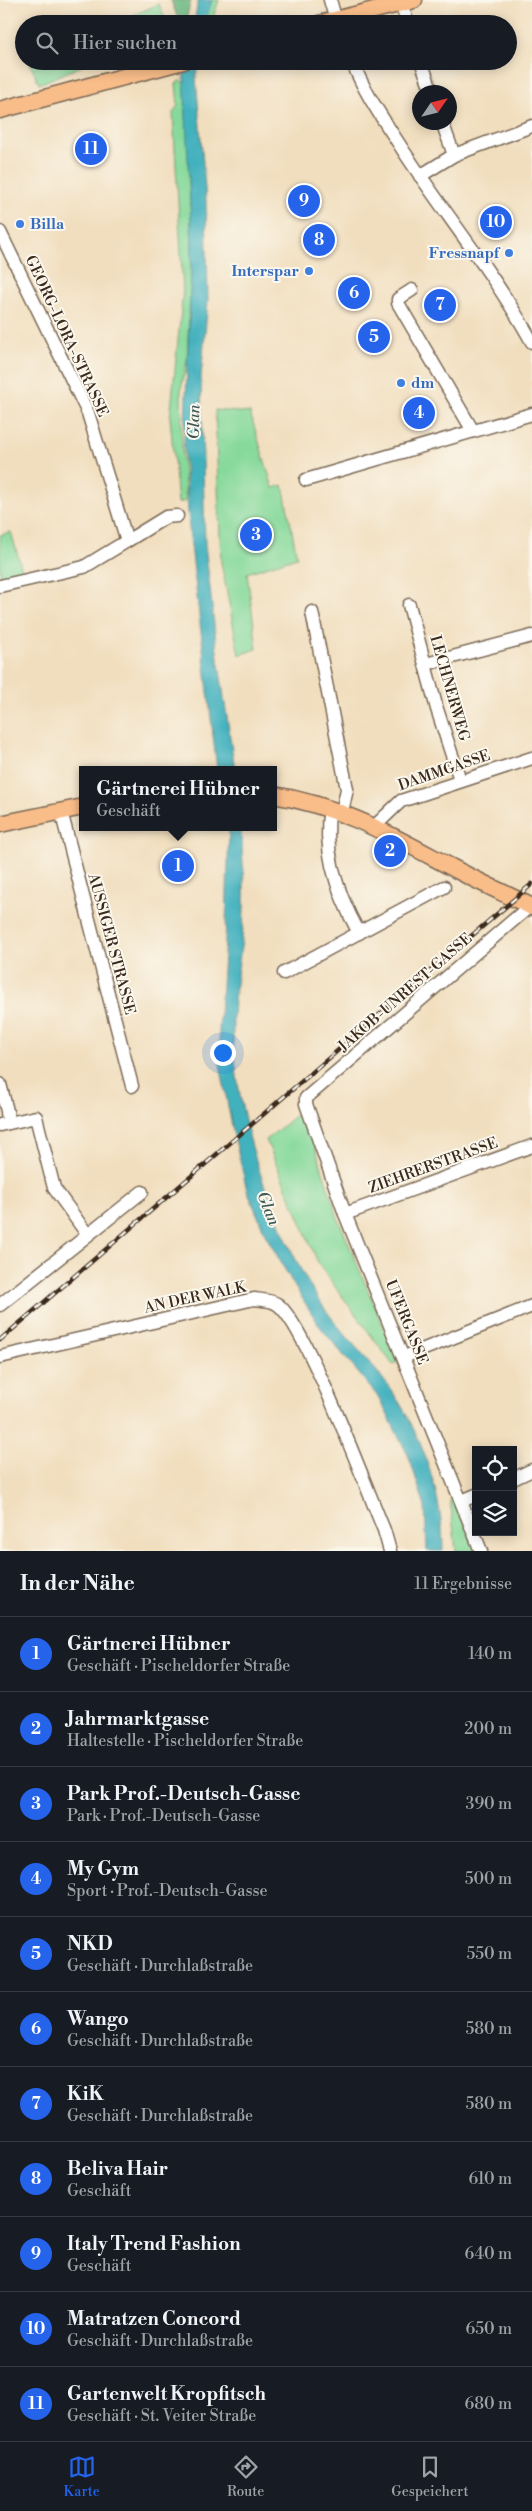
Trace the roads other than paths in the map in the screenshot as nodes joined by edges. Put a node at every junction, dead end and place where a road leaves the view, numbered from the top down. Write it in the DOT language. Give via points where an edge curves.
graph roads {
  1 [pos="330,0"];
  2 [pos="408,2"];
  3 [pos="334,15"];
  4 [pos="361,15"];
  5 [pos="408,15"];
  6 [pos="149,70"];
  7 [pos="355,70"];
  8 [pos="424,70"];
  9 [pos="430,85"];
  10 [pos="0,110"];
  11 [pos="532,126"];
  12 [pos="445,130"];
  13 [pos="454,156"];
  14 [pos="420,176"];
  15 [pos="0,232"];
  16 [pos="412,290"];
  17 [pos="532,342"];
  18 [pos="532,414"];
  19 [pos="473,431"];
  20 [pos="306,480"];
  21 [pos="177,516"];
  22 [pos="127,541"];
  23 [pos="0,586"];
  24 [pos="409,604"];
  25 [pos="312,612"];
  26 [pos="532,636"];
  27 [pos="426,664"];
  28 [pos="532,758"];
  29 [pos="460,780"];
  30 [pos="277,796"];
  31 [pos="79,808"];
  32 [pos="336,810"];
  33 [pos="61,811"];
  34 [pos="0,824"];
  35 [pos="376,826"];
  36 [pos="444,887"];
  37 [pos="531,907"];
  38 [pos="359,933"];
  39 [pos="284,973"];
  40 [pos="0,1084"];
  41 [pos="132,1086"];
  42 [pos="306,1104"];
  43 [pos="4,1124"];
  44 [pos="532,1146"];
  45 [pos="142,1192"];
  46 [pos="345,1214"];
  47 [pos="87,1234"];
  48 [pos="0,1304"];
  49 [pos="532,1306"];
  50 [pos="0,1357"];
  51 [pos="404,1358"];
  52 [pos="532,1470"];
  53 [pos="517,1477"];
  54 [pos="472,1497"];
  55 [pos="462,1501"];
  56 [pos="390,1551"];
  57 [pos="481,1551"];
  1 -- 3 [label="street"];
  2 -- 4 [label="main road"];
  2 -- 5 [label="street"];
  6 -- 10 [label="main road"];
  7 -- 14 [label="street" via="382,119"];
  8 -- 9 [label="street"];
  11 -- 13 [label="street"];
  12 -- 13 [label="street"];
  13 -- 14 [label="street"];
  14 -- 17 [label="street" via="508,301"];
  15 -- 22 [label="street, GEORG-LORA-STRASSE" via="88,413"];
  16 -- 19 [label="street" via="398,299 398,303"];
  18 -- 19 [label="street"];
  19 -- 20 [label="street"];
  21 -- 22 [label="street" via="166,517"];
  22 -- 23 [label="street" via="84,567"];
  24 -- 27 [label="street, LECHNERWEG"];
  25 -- 32 [label="street" via="347,789"];
  26 -- 27 [label="street"];
  27 -- 29 [label="street, LECHNERWEG"];
  28 -- 29 [label="street, DAMMGASSE"];
  29 -- 35 [label="street, DAMMGASSE" via="401,801"];
  30 -- 32 [label="main road"];
  31 -- 33 [label="main road"];
  32 -- 35 [label="main road"];
  32 -- 38 [label="street" via="328,822 330,856 344,906"];
  33 -- 34 [label="main road"];
  33 -- 41 [label="street, AUSSIGER STRASSE"];
  35 -- 37 [label="main road"];
  36 -- 38 [label="street"];
  37 -- 42 [label="street, JAKOB-UNREST-GASSE" via="306,1098"];
  38 -- 39 [label="street"];
  40 -- 43 [label="street" via="7,1111"];
  42 -- 46 [label="street, UFERGASSE"];
  43 -- 47 [label="street" via="36,1117 54,1188"];
  44 -- 46 [label="street, ZIEHRERSTRASSE"];
  45 -- 47 [label="street"];
  46 -- 51 [label="street, UFERGASSE"];
  47 -- 48 [label="street"];
  49 -- 51 [label="street"];
  50 -- 56 [label="street, AN DER WALK" via="254,1299 276,1303 290,1318 308,1350"];
  51 -- 55 [label="street, UFERGASSE"];
  52 -- 53 [label="street"];
  54 -- 55 [label="street"];
  55 -- 57 [label="street, UFERGASSE"];
}
